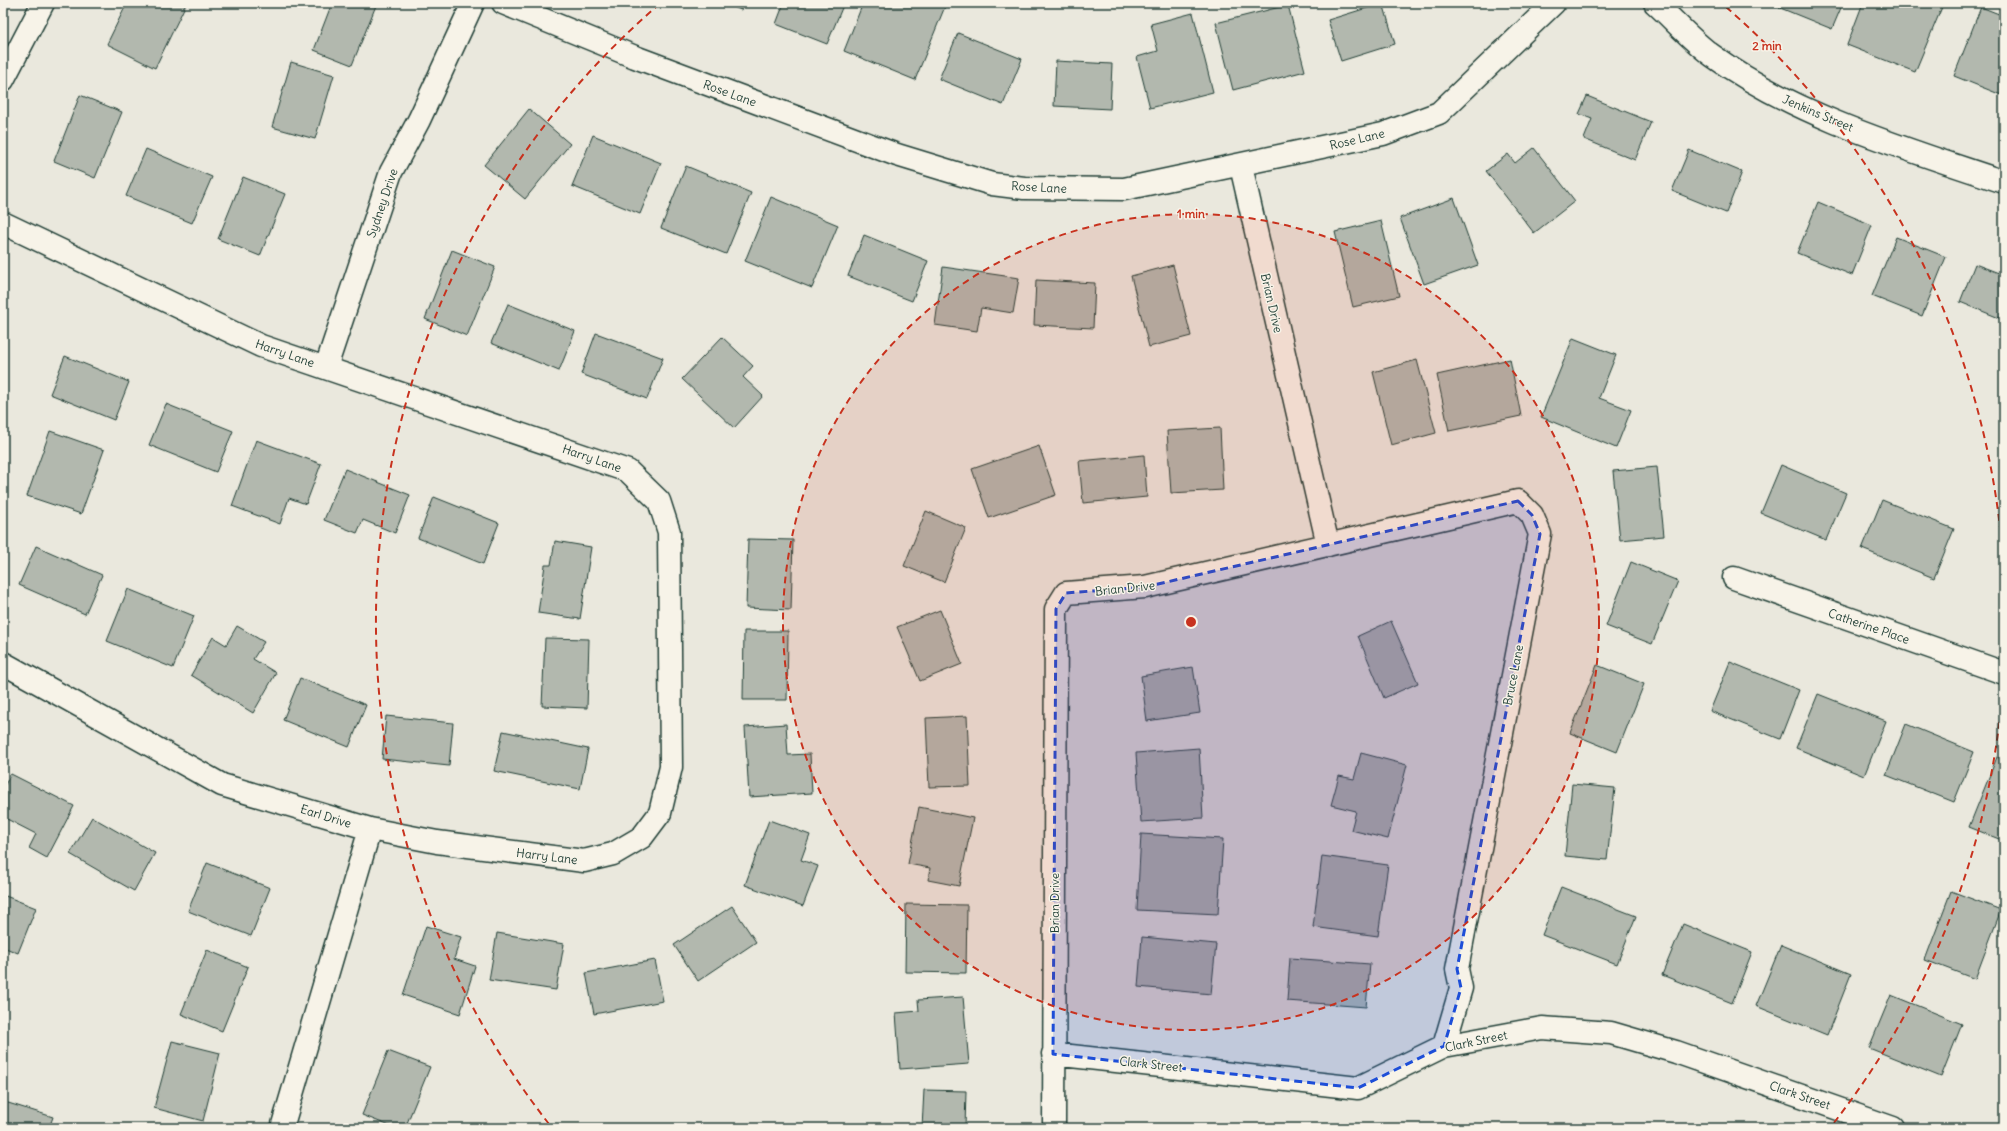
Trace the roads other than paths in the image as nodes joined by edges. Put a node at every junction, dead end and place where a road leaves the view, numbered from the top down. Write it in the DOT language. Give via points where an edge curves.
graph roads {
  1 [pos="43,3"];
  2 [pos="473,3"];
  3 [pos="503,3"];
  4 [pos="1554,3"];
  5 [pos="1655,3"];
  6 [pos="3,80"];
  7 [pos="1240,166"];
  8 [pos="2004,182"];
  9 [pos="3,223"];
  10 [pos="326,367"];
  11 [pos="1328,545"];
  12 [pos="1734,578"];
  13 [pos="3,663"];
  14 [pos="2004,673"];
  15 [pos="370,829"];
  16 [pos="1444,1046"];
  17 [pos="1053,1054"];
  18 [pos="282,1128"];
  19 [pos="1054,1128"];
  20 [pos="1893,1128"];
  1 -- 6 [label="street"];
  2 -- 10 [label="street, Sydney Drive" via="419,120 391,172"];
  3 -- 7 [label="street, Rose Lane" via="635,57 897,155 992,184 1024,188 1124,189"];
  4 -- 7 [label="street, Rose Lane" via="1439,114 1383,134"];
  5 -- 8 [label="street, Jenkins Street" via="1713,56 1787,102 1897,146"];
  7 -- 11 [label="street, Brian Drive"];
  9 -- 10 [label="street, Harry Lane" via="261,346"];
  10 -- 15 [label="street, Harry Lane" via="628,471 659,501 670,532 670,767 660,813 642,837 613,854 584,861 437,842"];
  11 -- 16 [label="street, Bruce Lane" via="1518,501 1532,515 1540,534 1457,969 1461,988"];
  11 -- 17 [label="street, Brian Drive" via="1145,587 1066,593 1056,609"];
  12 -- 14 [label="street, Catherine Place"];
  13 -- 15 [label="street, Earl Drive" via="222,785"];
  15 -- 18 [label="street"];
  16 -- 17 [label="street, Clark Street" via="1358,1088"];
  16 -- 20 [label="street, Clark Street" via="1542,1028 1611,1033 1676,1052"];
  17 -- 19 [label="street, Brian Drive"];
}
